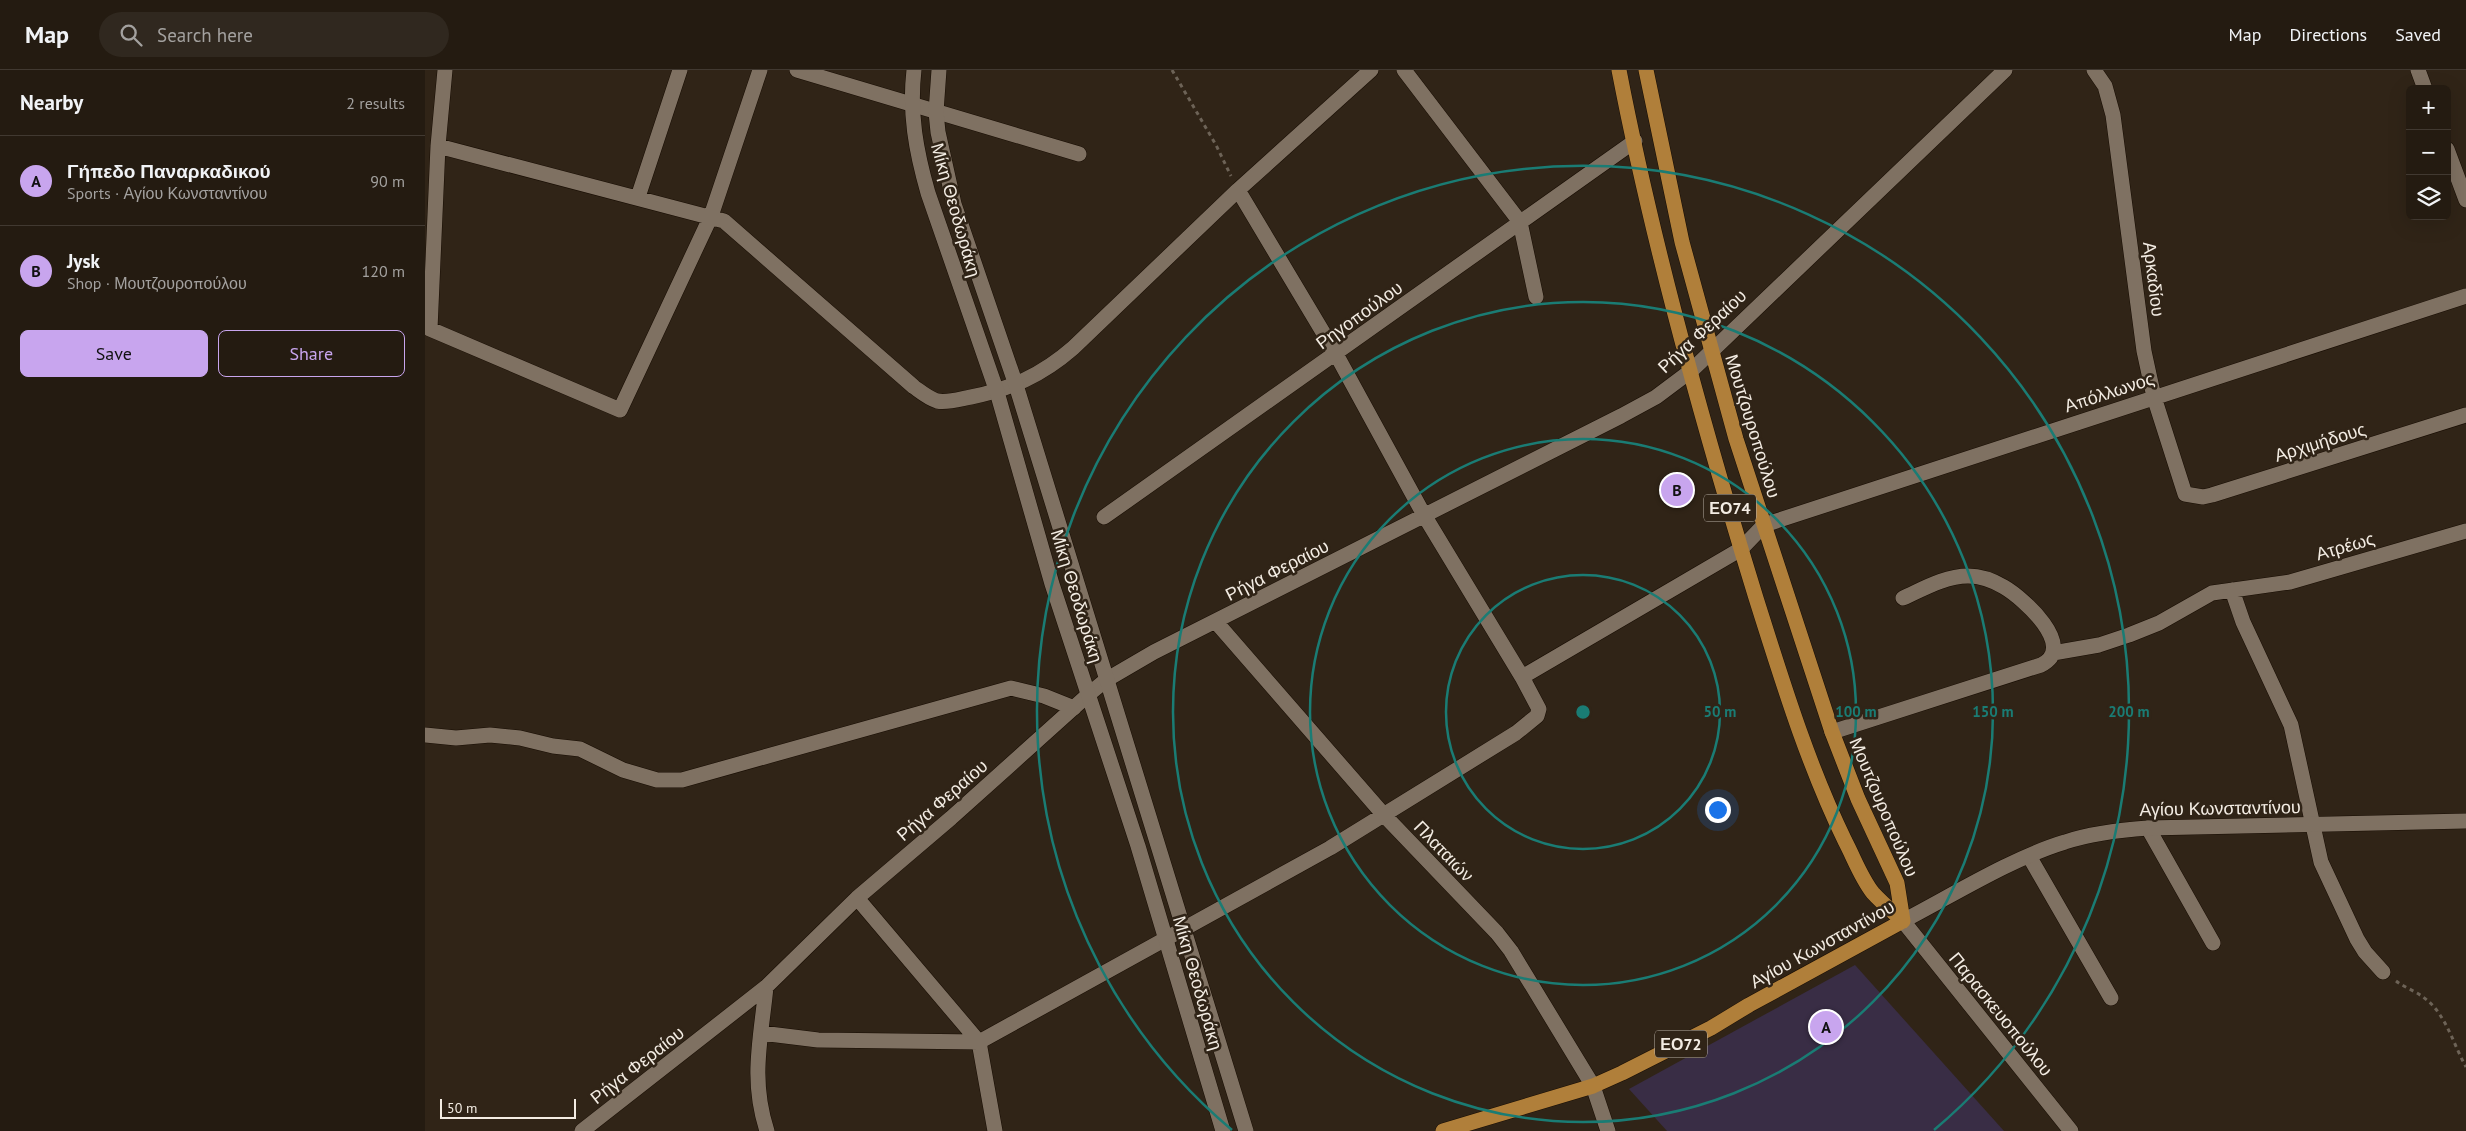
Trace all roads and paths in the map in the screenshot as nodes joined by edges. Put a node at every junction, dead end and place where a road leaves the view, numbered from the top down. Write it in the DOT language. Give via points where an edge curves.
graph roads {
  1 [pos="445,70"];
  2 [pos="680,70"];
  3 [pos="760,70"];
  4 [pos="797,70"];
  5 [pos="914,70"];
  6 [pos="939,70"];
  7 [pos="1172,70"];
  8 [pos="1371,70"];
  9 [pos="1404,70"];
  10 [pos="1619,70"];
  11 [pos="1646,70"];
  12 [pos="2094,70"];
  13 [pos="2418,70"];
  14 [pos="1998,72"];
  15 [pos="2424,85"];
  16 [pos="911,104"];
  17 [pos="936,112"];
  18 [pos="1635,141"];
  19 [pos="438,146"];
  20 [pos="1079,154"];
  21 [pos="2451,160"];
  22 [pos="1238,190"];
  23 [pos="638,198"];
  24 [pos="2466,200"];
  25 [pos="711,216"];
  26 [pos="1520,222"];
  27 [pos="2466,296"];
  28 [pos="1536,297"];
  29 [pos="1711,350"];
  30 [pos="1336,354"];
  31 [pos="1692,370"];
  32 [pos="1016,385"];
  33 [pos="997,392"];
  34 [pos="2154,397"];
  35 [pos="2466,415"];
  36 [pos="2185,494"];
  37 [pos="1424,515"];
  38 [pos="1104,517"];
  39 [pos="1764,525"];
  40 [pos="2466,531"];
  41 [pos="1741,549"];
  42 [pos="2232,590"];
  43 [pos="1903,598"];
  44 [pos="1216,622"];
  45 [pos="2053,653"];
  46 [pos="1522,678"];
  47 [pos="1106,680"];
  48 [pos="1089,694"];
  49 [pos="1074,708"];
  50 [pos="1832,732"];
  51 [pos="425,735"];
  52 [pos="1383,814"];
  53 [pos="2466,821"];
  54 [pos="2312,825"];
  55 [pos="2148,828"];
  56 [pos="2029,856"];
  57 [pos="857,898"];
  58 [pos="1903,921"];
  59 [pos="1186,929"];
  60 [pos="1166,939"];
  61 [pos="2213,943"];
  62 [pos="2383,972"];
  63 [pos="766,987"];
  64 [pos="2111,998"];
  65 [pos="761,1033"];
  66 [pos="979,1042"];
  67 [pos="2466,1067"];
  68 [pos="1593,1086"];
  69 [pos="582,1131"];
  70 [pos="767,1131"];
  71 [pos="995,1131"];
  72 [pos="1223,1131"];
  73 [pos="1246,1131"];
  74 [pos="1443,1131"];
  75 [pos="1608,1131"];
  76 [pos="2071,1131"];
  1 -- 19 [label="street"];
  2 -- 23 [label="street"];
  3 -- 25 [label="street"];
  4 -- 16 [label="street"];
  5 -- 16 [label="street, Μίκη Θεοδωράκη"];
  6 -- 17 [label="street, Μίκη Θεοδωράκη"];
  7 -- 22 [label="path"];
  8 -- 22 [label="street"];
  9 -- 26 [label="street"];
  10 -- 18 [label="main road, ΕΟ74"];
  11 -- 29 [label="main road, Μουτζουροπούλου / ΕΟ74" via="1669,187"];
  12 -- 34 [label="street, Αρκαδίου" via="2105,86 2113,115 2144,351"];
  13 -- 15 [label="street"];
  14 -- 29 [label="street, Ρήγα Φεραίου"];
  16 -- 17 [label="street"];
  16 -- 33 [label="street, Μίκη Θεοδωράκη" via="927,193"];
  17 -- 20 [label="street"];
  17 -- 32 [label="street, Μίκη Θεοδωράκη" via="955,204"];
  18 -- 26 [label="street, Ρηγοπούλου"];
  18 -- 31 [label="main road, ΕΟ74" via="1652,224"];
  19 -- 23 [label="street"];
  19 -- 25 [label="street" via="430,329 620,410"];
  21 -- 24 [label="street"];
  22 -- 30 [label="street"];
  22 -- 32 [label="street" via="1058,361"];
  23 -- 25 [label="street"];
  25 -- 33 [label="street" via="733,227 928,397 950,402"];
  26 -- 28 [label="street"];
  26 -- 30 [label="street, Ρηγοπούλου"];
  27 -- 34 [label="street, Απόλλωνος"];
  29 -- 31 [label="street, Ρήγα Φεραίου"];
  29 -- 39 [label="main road, Μουτζουροπούλου / ΕΟ74"];
  30 -- 37 [label="street"];
  30 -- 38 [label="street, Ρηγοπούλου"];
  31 -- 37 [label="street, Ρήγα Φεραίου" via="1629,412"];
  31 -- 41 [label="main road, ΕΟ74"];
  32 -- 33 [label="street"];
  32 -- 47 [label="street, Μίκη Θεοδωράκη"];
  33 -- 48 [label="street, Μίκη Θεοδωράκη" via="1052,584"];
  34 -- 36 [label="street, Αρκαδίου"];
  34 -- 39 [label="street, Απόλλωνος"];
  35 -- 36 [label="street, Αρχιμήδους" via="2212,496"];
  37 -- 44 [label="street, Ρήγα Φεραίου"];
  37 -- 46 [label="street"];
  39 -- 41 [label="street"];
  39 -- 50 [label="main road, Μουτζουροπούλου / ΕΟ74"];
  40 -- 42 [label="street, Ατρέως" via="2290,582"];
  41 -- 46 [label="street"];
  41 -- 58 [label="main road, ΕΟ74" via="1782,680 1836,822 1873,892"];
  42 -- 45 [label="street, Ατρέως" via="2212,592 2129,635"];
  42 -- 54 [label="street" via="2243,622 2291,725"];
  43 -- 45 [label="street" via="1950,579 1968,576 1986,579 2004,587 2039,615 2052,637"];
  44 -- 47 [label="street, Ρήγα Φεραίου"];
  44 -- 52 [label="street, Πλαταιών"];
  45 -- 50 [label="street" via="2047,663"];
  46 -- 52 [label="street" via="1539,709 1537,716 1516,733"];
  47 -- 48 [label="street, Ρήγα Φεραίου"];
  47 -- 59 [label="street, Μίκη Θεοδωράκη"];
  48 -- 49 [label="street, Ρήγα Φεραίου"];
  48 -- 60 [label="street, Μίκη Θεοδωράκη"];
  49 -- 51 [label="street" via="1011,688 682,780 657,780 623,770 580,749 520,738"];
  49 -- 57 [label="street, Ρήγα Φεραίου"];
  50 -- 58 [label="main road, Μουτζουροπούλου / ΕΟ74" via="1897,884"];
  52 -- 59 [label="street"];
  52 -- 68 [label="street, Πλαταιών" via="1511,951"];
  53 -- 54 [label="street, Αγίου Κωνσταντίνου"];
  54 -- 55 [label="street, Αγίου Κωνσταντίνου"];
  54 -- 62 [label="street" via="2321,862 2340,904 2365,952"];
  55 -- 56 [label="street, Αγίου Κωνσταντίνου" via="2086,836"];
  55 -- 61 [label="street"];
  56 -- 58 [label="street, Αγίου Κωνσταντίνου"];
  56 -- 64 [label="street"];
  57 -- 63 [label="street, Ρήγα Φεραίου"];
  57 -- 66 [label="street"];
  58 -- 68 [label="main road, Αγίου Κωνσταντίνου / ΕΟ72" via="1711,1028"];
  58 -- 76 [label="street, Παρασκευοπούλου"];
  59 -- 60 [label="street"];
  59 -- 73 [label="street, Μίκη Θεοδωράκη"];
  60 -- 66 [label="street"];
  60 -- 72 [label="street, Μίκη Θεοδωράκη"];
  62 -- 67 [label="path" via="2433,1005"];
  63 -- 65 [label="street"];
  63 -- 69 [label="street, Ρήγα Φεραίου"];
  65 -- 66 [label="street" via="818,1040"];
  65 -- 70 [label="street" via="757,1082"];
  66 -- 71 [label="street"];
  68 -- 74 [label="main road, Αγίου Κωνσταντίνου / ΕΟ72"];
  68 -- 75 [label="street, Πλαταιών"];
}
